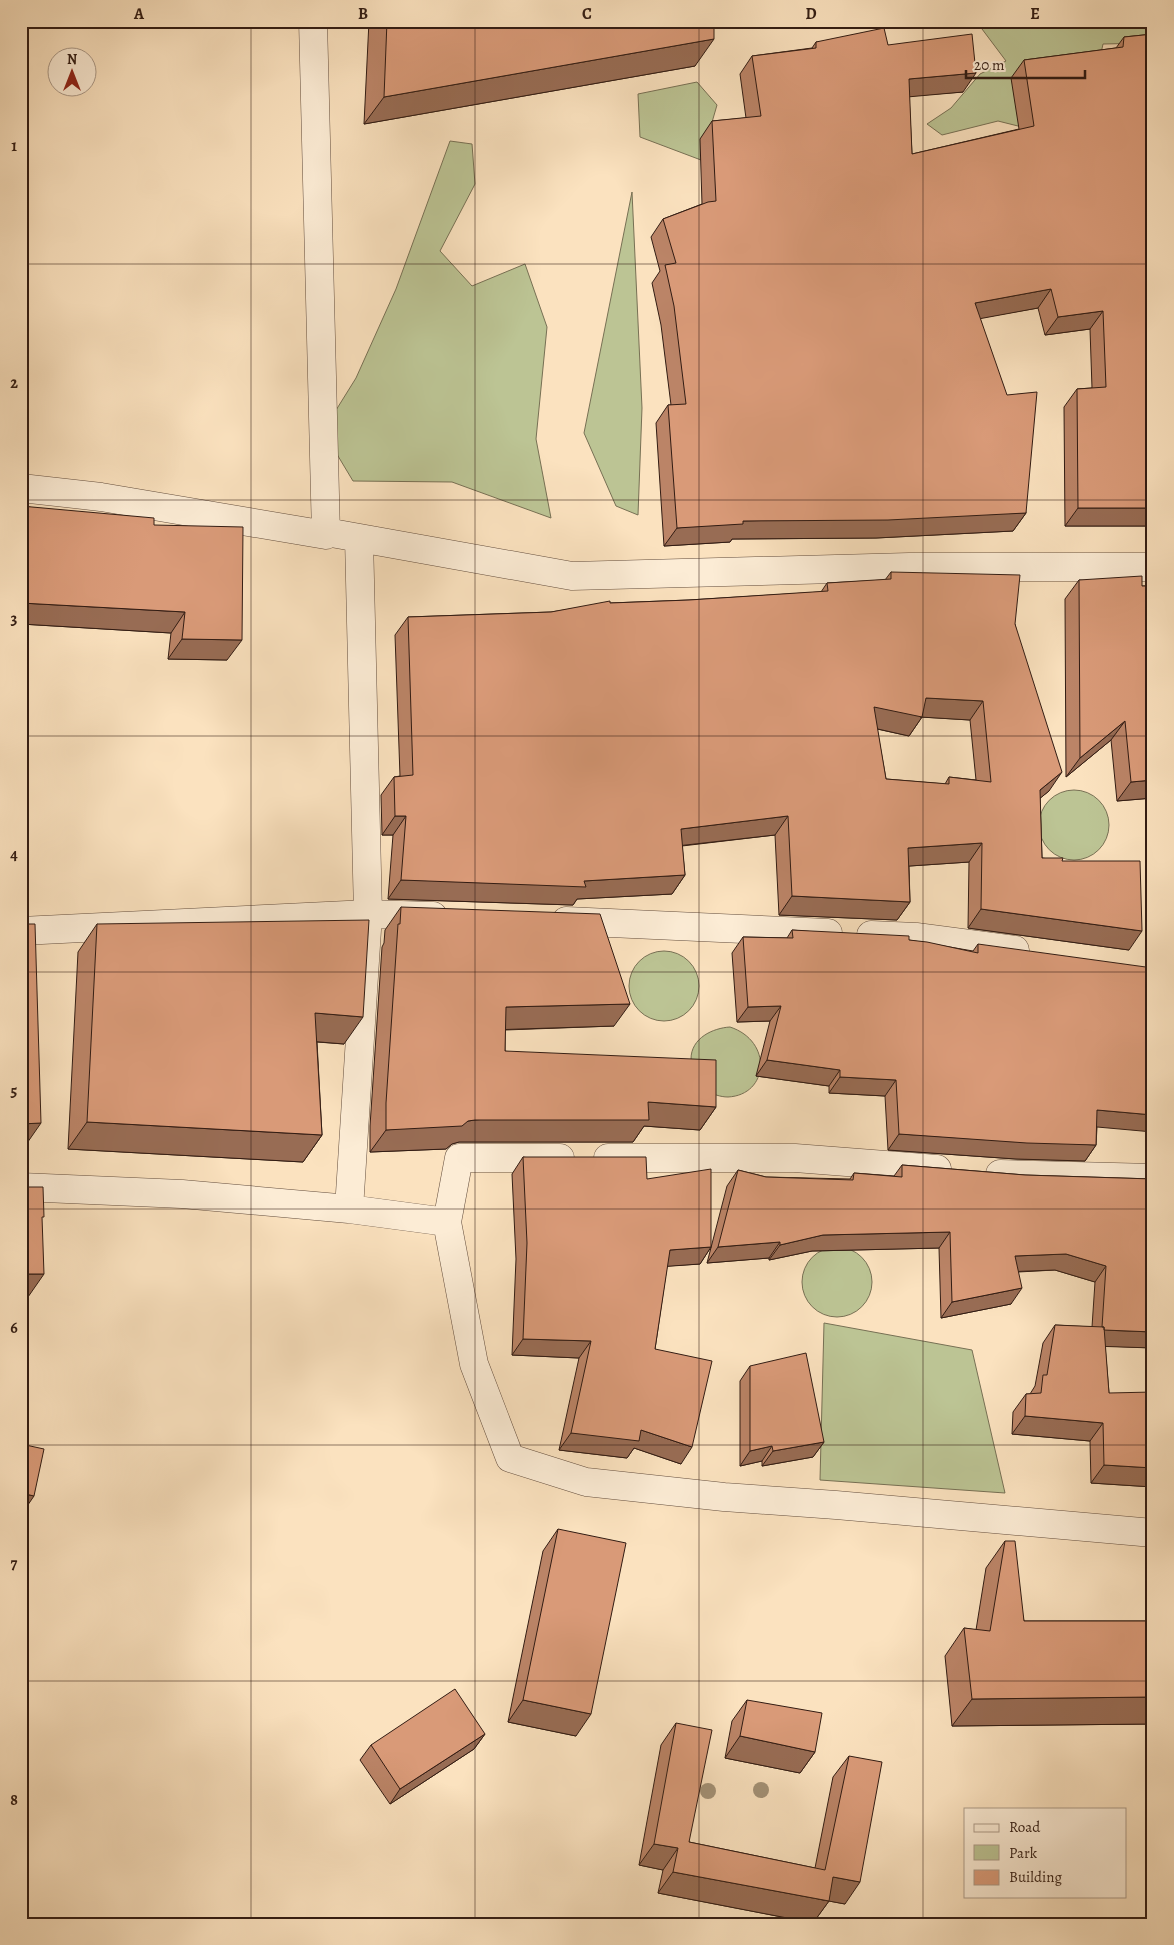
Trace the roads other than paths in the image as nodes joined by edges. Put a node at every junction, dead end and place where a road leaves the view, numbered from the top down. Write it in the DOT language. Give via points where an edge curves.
graph roads {
  1 [pos="313,21"];
  2 [pos="21,488"];
  3 [pos="326,532"];
  4 [pos="360,538"];
  5 [pos="1153,567"];
  6 [pos="368,914"];
  7 [pos="456,917"];
  8 [pos="544,920"];
  9 [pos="21,931"];
  10 [pos="1042,954"];
  11 [pos="1153,1178"];
  12 [pos="21,1187"];
  13 [pos="349,1209"];
  14 [pos="446,1222"];
  15 [pos="1153,1533"];
  1 -- 3 [label="street"];
  2 -- 3 [label="street" via="102,497 326,535"];
  3 -- 4 [label="street"];
  4 -- 5 [label="street" via="572,576 909,567"];
  4 -- 6 [label="street"];
  6 -- 7 [label="street"];
  6 -- 9 [label="street"];
  6 -- 13 [label="street"];
  8 -- 10 [label="street" via="916,937"];
  11 -- 14 [label="street" via="1015,1175 795,1158 459,1158"];
  12 -- 13 [label="street" via="182,1194"];
  13 -- 14 [label="street"];
  14 -- 15 [label="street" via="474,1364 510,1458 586,1482 724,1497"];
}
